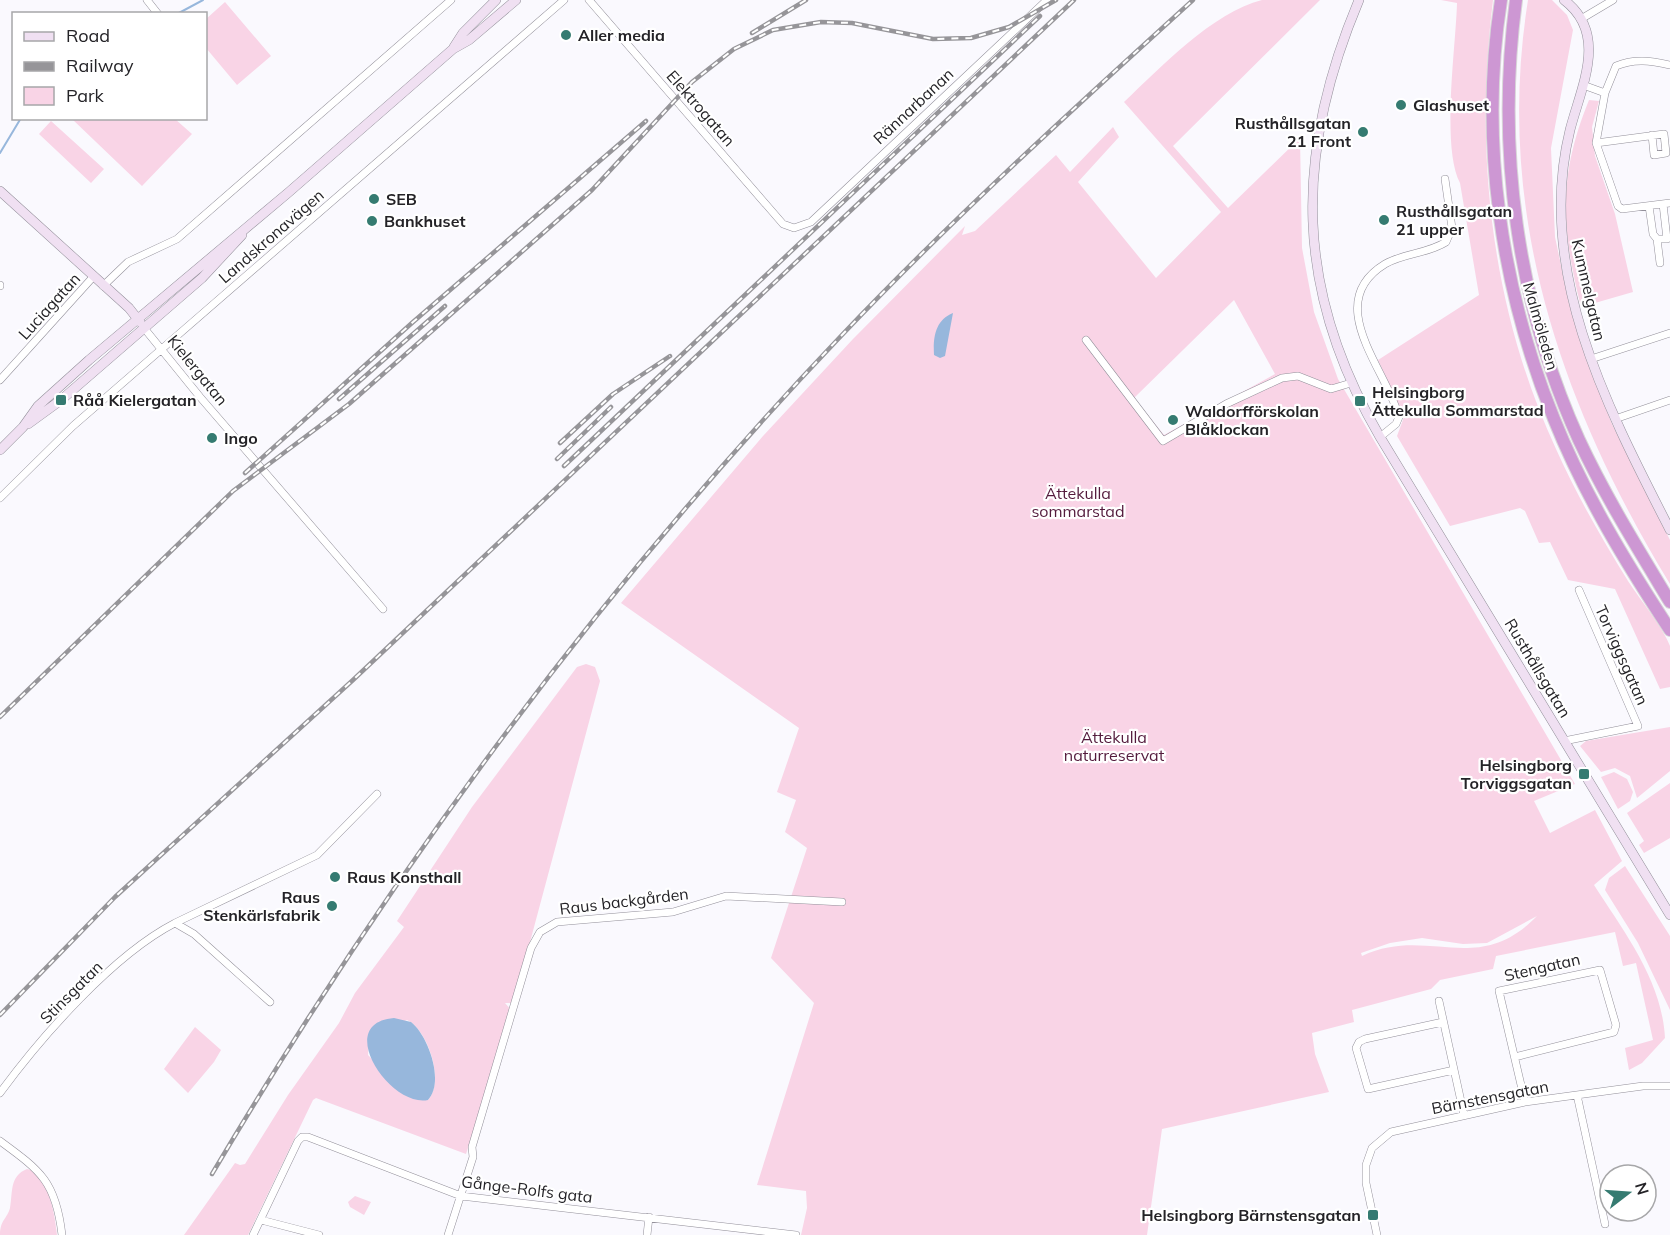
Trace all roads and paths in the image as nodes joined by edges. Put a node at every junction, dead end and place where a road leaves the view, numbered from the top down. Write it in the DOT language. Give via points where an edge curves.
graph roads {
  1 [pos="147,0"];
  2 [pos="451,0"];
  3 [pos="496,0"];
  4 [pos="516,0"];
  5 [pos="564,0"];
  6 [pos="589,0"];
  7 [pos="1047,0"];
  8 [pos="1359,0"];
  9 [pos="1501,0"];
  10 [pos="1516,0"];
  11 [pos="1564,0"];
  12 [pos="1613,0"];
  13 [pos="157,12"];
  14 [pos="1581,19"];
  15 [pos="453,49"];
  16 [pos="1670,65"];
  17 [pos="1583,85"];
  18 [pos="1605,93"];
  19 [pos="1652,135"];
  20 [pos="1596,142"];
  21 [pos="1445,179"];
  22 [pos="0,191"];
  23 [pos="1666,203"];
  24 [pos="1649,206"];
  25 [pos="247,228"];
  26 [pos="796,228"];
  27 [pos="1669,238"];
  28 [pos="1657,239"];
  29 [pos="1660,263"];
  30 [pos="93,277"];
  31 [pos="103,286"];
  32 [pos="138,318"];
  33 [pos="144,328"];
  34 [pos="1670,333"];
  35 [pos="1086,340"];
  36 [pos="163,351"];
  37 [pos="1591,359"];
  38 [pos="0,380"];
  39 [pos="1351,383"];
  40 [pos="1670,400"];
  41 [pos="1615,419"];
  42 [pos="23,427"];
  43 [pos="1380,437"];
  44 [pos="0,450"];
  45 [pos="0,498"];
  46 [pos="1666,514"];
  47 [pos="1670,530"];
  48 [pos="1579,590"];
  49 [pos="1670,602"];
  50 [pos="383,609"];
  51 [pos="1670,630"];
  52 [pos="1564,741"];
  53 [pos="376,794"];
  54 [pos="842,902"];
  55 [pos="1670,915"];
  56 [pos="175,923"];
  57 [pos="1439,1001"];
  58 [pos="270,1002"];
  59 [pos="1443,1022"];
  60 [pos="1515,1057"];
  61 [pos="1454,1070"];
  62 [pos="1670,1086"];
  63 [pos="0,1094"];
  64 [pos="1577,1095"];
  65 [pos="1525,1102"];
  66 [pos="1464,1115"];
  67 [pos="0,1141"];
  68 [pos="460,1196"];
  69 [pos="649,1217"];
  70 [pos="261,1220"];
  71 [pos="1605,1224"];
  72 [pos="62,1235"];
  73 [pos="253,1235"];
  74 [pos="319,1235"];
  75 [pos="448,1235"];
  76 [pos="647,1235"];
  77 [pos="796,1235"];
  78 [pos="1377,1235"];
  1 -- 13 [label="street"];
  2 -- 31 [label="street" via="177,239 128,262"];
  3 -- 15 [label="main road, Landskronavägen"];
  4 -- 15 [label="main road, Landskronavägen"];
  5 -- 36 [label="street, Landskronavägen"];
  6 -- 26 [label="street, Elektrogatan" via="783,224"];
  7 -- 26 [label="street, Rännarbanan" via="811,222"];
  8 -- 39 [label="main road, Rusthållsgatan" via="1325,93 1311,191 1321,290"];
  9 -- 51 [label="highway, Malmöleden" via="1495,53 1494,143 1499,210 1517,305 1543,392 1575,468 1617,546"];
  10 -- 49 [label="highway, Malmöleden" via="1509,77 1509,146 1517,225 1534,309 1556,383 1582,446 1631,539"];
  11 -- 14 [label="main road, Kummelgatan"];
  12 -- 14 [label="street"];
  14 -- 17 [label="main road, Kummelgatan" via="1590,53"];
  15 -- 25 [label="main road, Landskronavägen"];
  16 -- 18 [label="street" via="1627,61 1616,66"];
  17 -- 18 [label="street"];
  17 -- 37 [label="main road, Kummelgatan" via="1562,173 1560,223 1570,289"];
  18 -- 20 [label="street"];
  19 -- 20 [label="street"];
  20 -- 24 [label="street" via="1618,206"];
  21 -- 43 [label="street" via="1452,228 1446,242 1386,264 1368,278 1359,299 1358,325 1399,417"];
  22 -- 30 [label="main road, Kielergatan"];
  23 -- 24 [label="street"];
  23 -- 27 [label="street"];
  24 -- 28 [label="street"];
  25 -- 32 [label="main road, Landskronavägen"];
  25 -- 33 [label="main road, Landskronavägen" via="202,278"];
  27 -- 28 [label="street"];
  28 -- 29 [label="street"];
  30 -- 31 [label="main road, Kielergatan"];
  30 -- 38 [label="street, Luciagatan"];
  31 -- 32 [label="main road, Kielergatan"];
  32 -- 33 [label="main road, Kielergatan"];
  32 -- 42 [label="main road, Landskronavägen" via="38,406"];
  33 -- 36 [label="street, Kielergatan"];
  33 -- 42 [label="main road, Landskronavägen" via="62,400"];
  34 -- 37 [label="street, Kummelgatan"];
  35 -- 39 [label="street" via="1163,441 1226,404 1282,378 1298,376 1331,389"];
  36 -- 45 [label="street, Landskronavägen" via="73,426"];
  36 -- 50 [label="street, Kielergatan"];
  37 -- 41 [label="main road, Kummelgatan"];
  39 -- 43 [label="main road, Rusthållsgatan"];
  40 -- 41 [label="street"];
  41 -- 46 [label="main road, Kummelgatan"];
  42 -- 44 [label="main road, Landskronavägen"];
  43 -- 52 [label="main road, Rusthållsgatan"];
  46 -- 47 [label="main road, Kummelgatan"];
  48 -- 52 [label="street, Torviggsgatan" via="1638,726"];
  52 -- 55 [label="main road, Rusthållsgatan"];
  53 -- 56 [label="street, Stinsgatan" via="317,855"];
  54 -- 68 [label="street, Raus backgården" via="726,896 673,912 548,925 536,936 531,948"];
  56 -- 58 [label="street" via="194,934"];
  56 -- 63 [label="street, Stinsgatan" via="128,954 45,1037"];
  57 -- 59 [label="street"];
  59 -- 61 [label="street"];
  59 -- 61 [label="street" via="1365,1039 1356,1048 1368,1089"];
  60 -- 60 [label="street, Stengatan" via="1499,991 1600,970 1616,1025 1614,1032"];
  60 -- 65 [label="street, Stengatan"];
  61 -- 66 [label="street"];
  62 -- 64 [label="street, Bärnstensgatan"];
  64 -- 65 [label="street, Bärnstensgatan"];
  64 -- 71 [label="street"];
  65 -- 66 [label="street, Bärnstensgatan"];
  66 -- 78 [label="street, Bärnstensgatan" via="1395,1131 1372,1148 1365,1177"];
  67 -- 72 [label="street" via="44,1176 56,1200"];
  68 -- 69 [label="street, Gånge-Rolfs gata"];
  68 -- 70 [label="street, Gånge-Rolfs gata" via="302,1137"];
  68 -- 75 [label="street, Raus backgården"];
  69 -- 76 [label="street"];
  69 -- 77 [label="street, Gånge-Rolfs gata"];
  70 -- 73 [label="street, Gånge-Rolfs gata"];
  70 -- 74 [label="street"];
}
